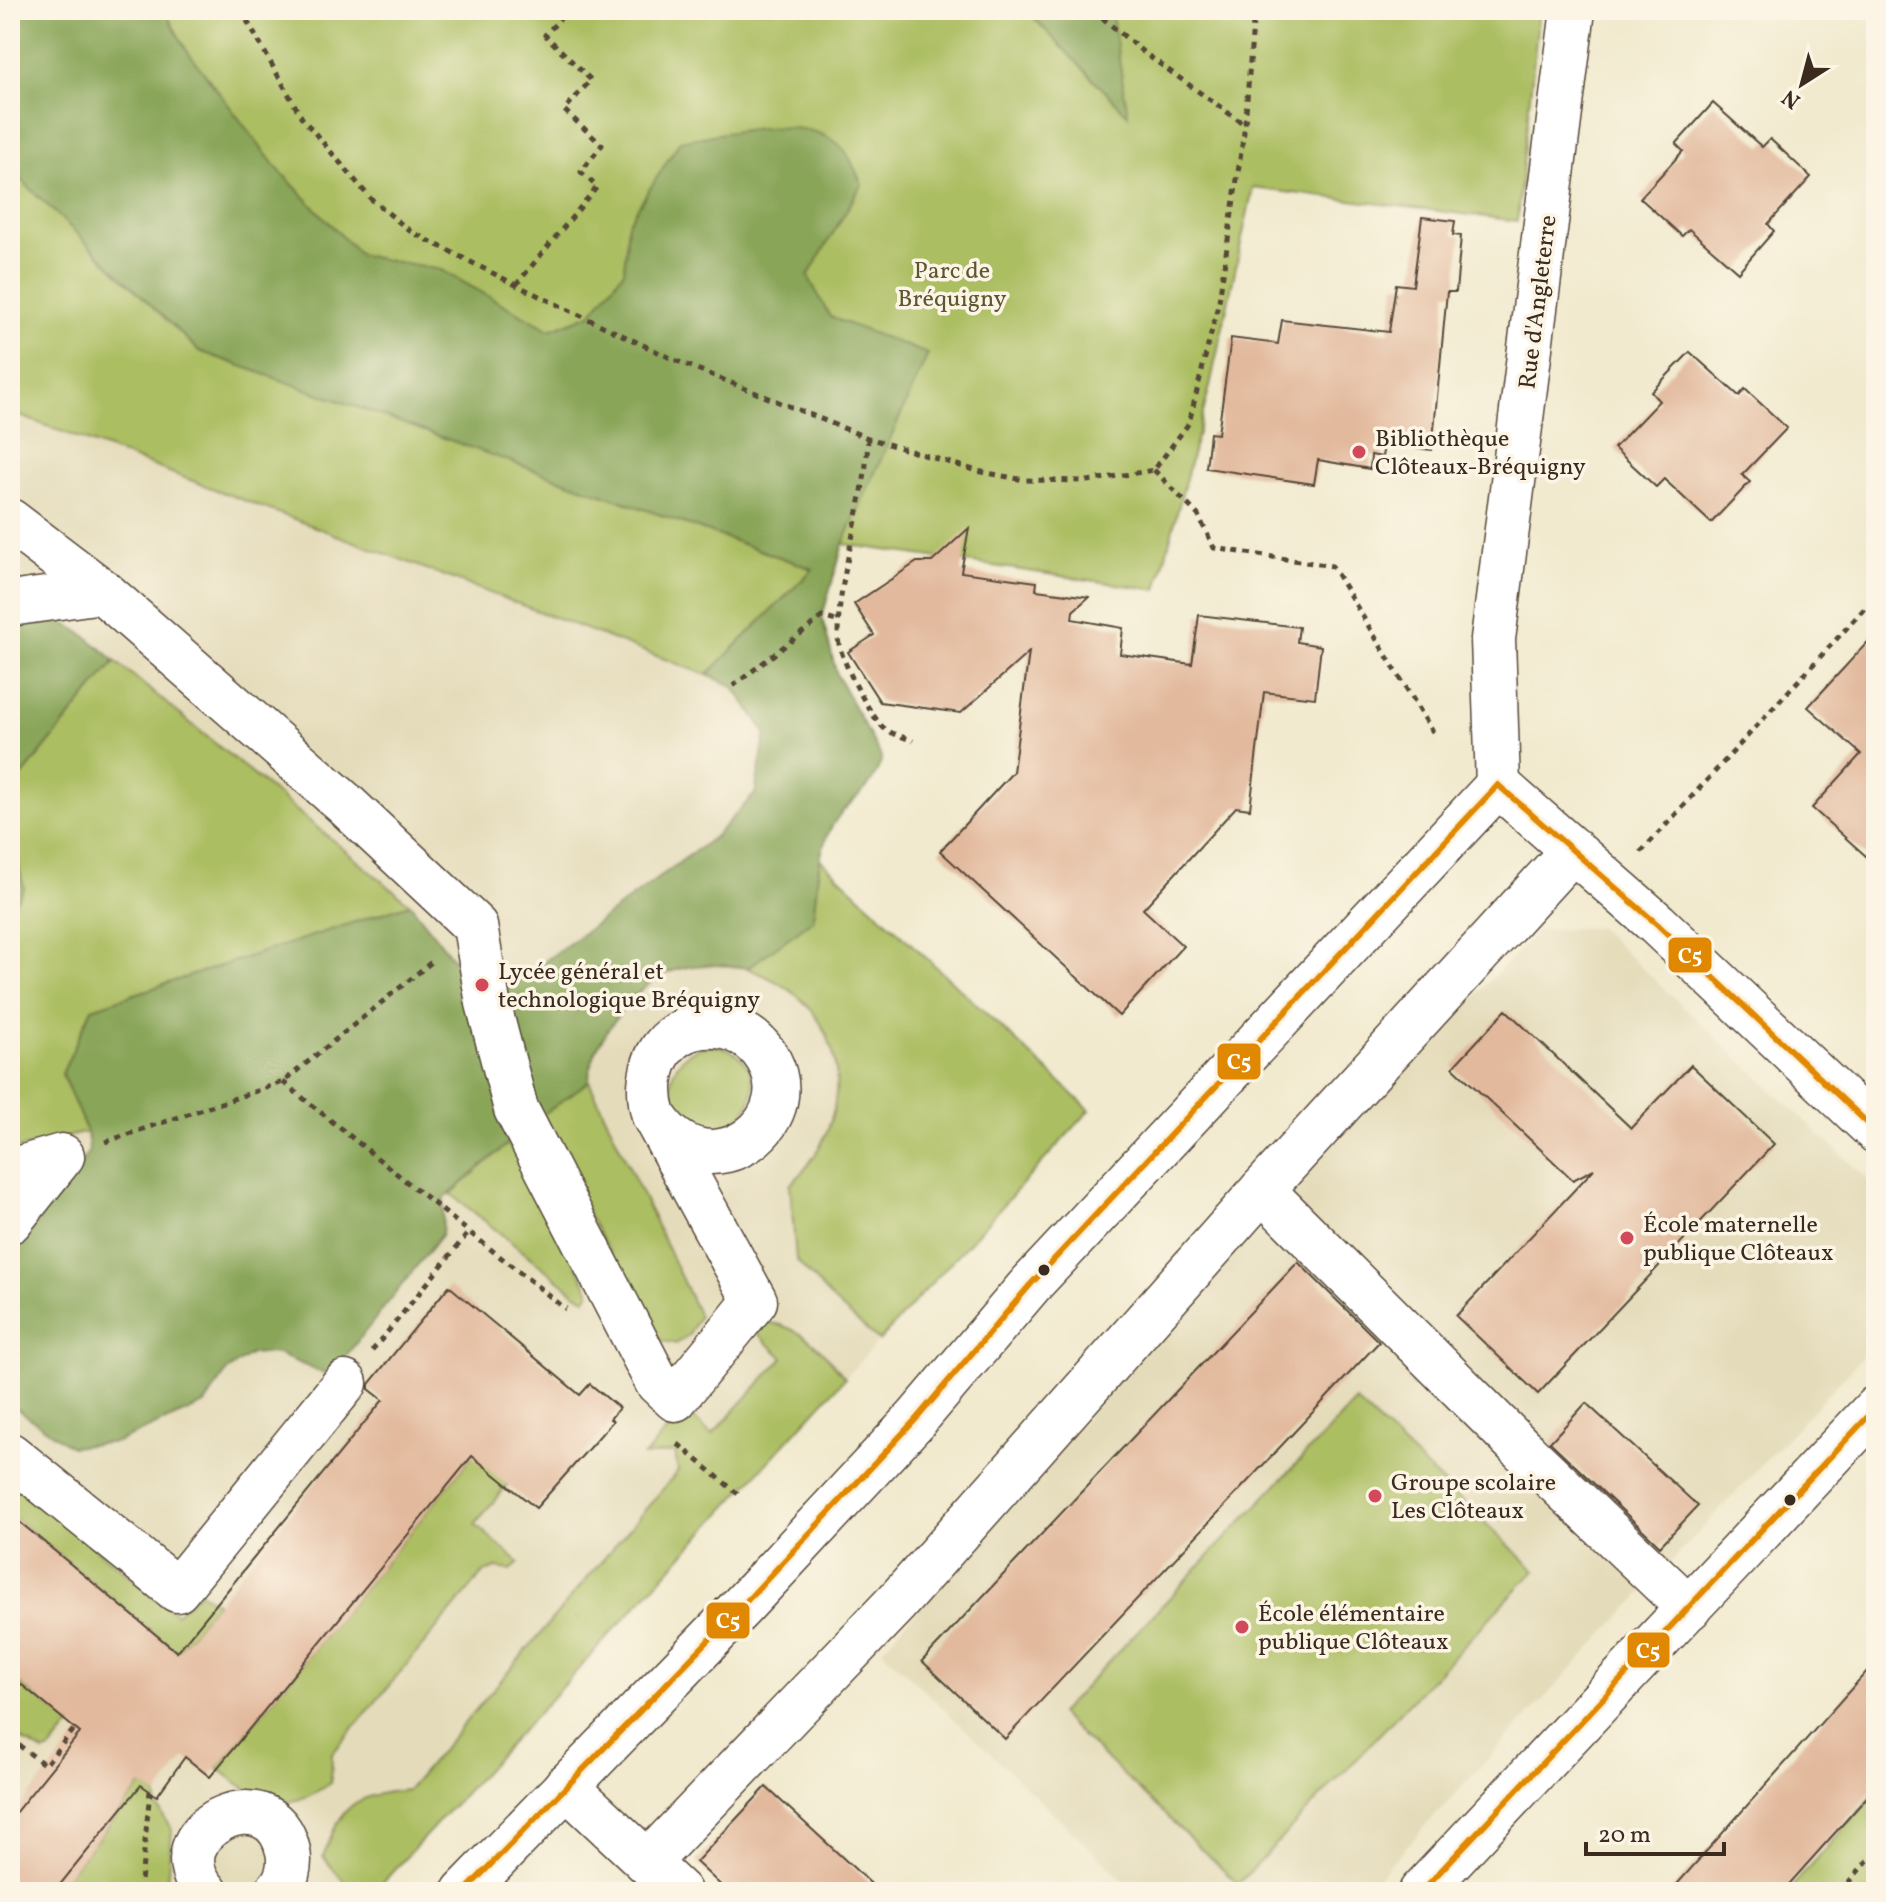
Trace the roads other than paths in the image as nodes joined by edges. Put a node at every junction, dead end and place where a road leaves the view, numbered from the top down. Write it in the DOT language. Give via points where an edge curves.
graph roads {
  1 [pos="1573,10"];
  2 [pos="10,521"];
  3 [pos="102,591"];
  4 [pos="10,604"];
  5 [pos="1498,785"];
  6 [pos="1573,850"];
  7 [pos="654,1116"];
  8 [pos="1876,1131"];
  9 [pos="10,1171"];
  10 [pos="1262,1190"];
  11 [pos="10,1221"];
  12 [pos="353,1373"];
  13 [pos="1876,1408"];
  14 [pos="10,1455"];
  15 [pos="1689,1608"];
  16 [pos="566,1786"];
  17 [pos="648,1862"];
  18 [pos="206,1892"];
  19 [pos="276,1892"];
  20 [pos="464,1892"];
  21 [pos="679,1892"];
  22 [pos="1421,1892"];
  1 -- 5 [label="street, Rue d'Angleterre" via="1493,639"];
  2 -- 3 [label="street"];
  3 -- 4 [label="street"];
  3 -- 7 [label="street" via="475,926 488,1003 516,1109 657,1382 675,1399 755,1301"];
  5 -- 6 [label="street"];
  5 -- 16 [label="street" via="1030,1285 907,1429"];
  6 -- 8 [label="street"];
  6 -- 10 [label="street"];
  9 -- 11 [label="street" via="62,1156"];
  10 -- 15 [label="street"];
  10 -- 17 [label="street" via="897,1602"];
  12 -- 14 [label="street" via="177,1590"];
  13 -- 15 [label="street"];
  15 -- 22 [label="street"];
  16 -- 17 [label="street"];
  16 -- 20 [label="street"];
  17 -- 21 [label="street"];
  18 -- 19 [label="street" via="195,1871 198,1839 220,1817 235,1813 267,1819 286,1843 287,1873"];
}
